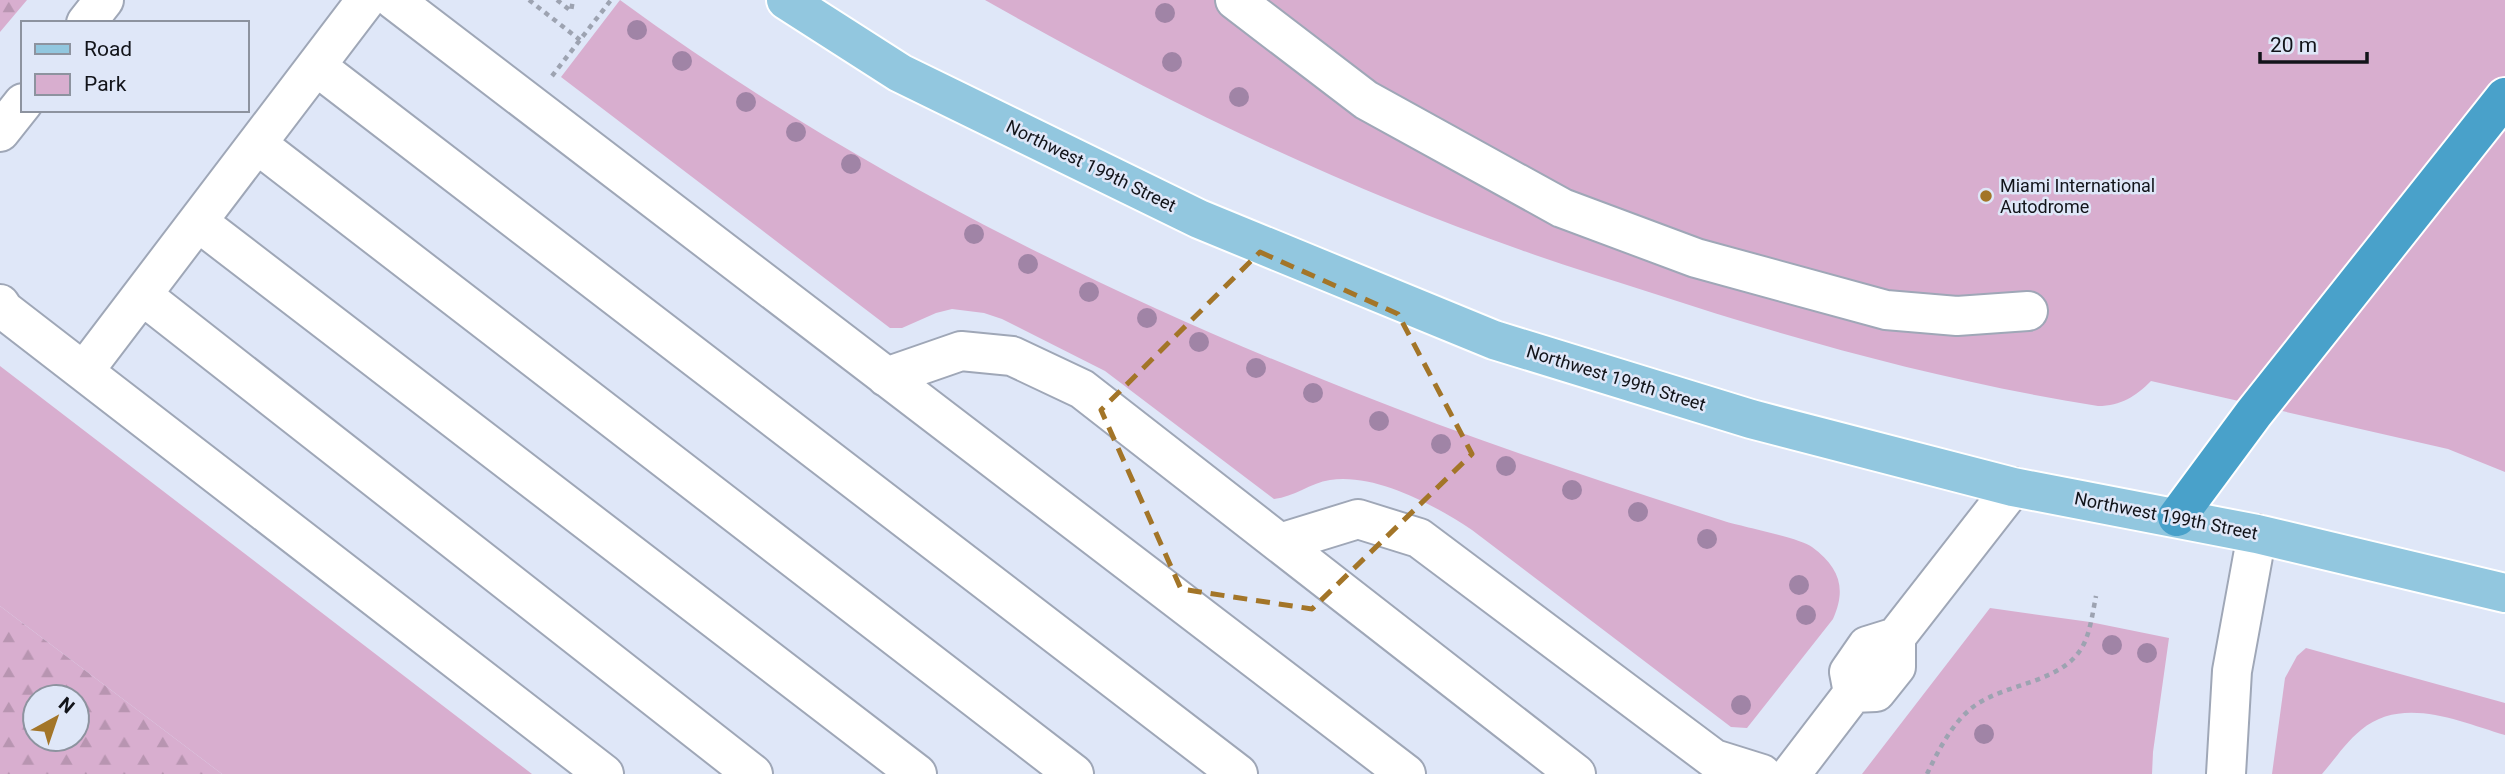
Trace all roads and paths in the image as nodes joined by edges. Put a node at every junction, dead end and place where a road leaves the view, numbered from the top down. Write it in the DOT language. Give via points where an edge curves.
graph roads {
  1 [pos="104,0"];
  2 [pos="366,0"];
  3 [pos="394,0"];
  4 [pos="529,0"];
  5 [pos="557,0"];
  6 [pos="573,0"];
  7 [pos="611,0"];
  8 [pos="786,0"];
  9 [pos="1235,0"];
  10 [pos="88,21"];
  11 [pos="580,40"];
  12 [pos="316,66"];
  13 [pos="549,80"];
  14 [pos="2505,97"];
  15 [pos="21,106"];
  16 [pos="0,132"];
  17 [pos="257,144"];
  18 [pos="198,222"];
  19 [pos="142,295"];
  20 [pos="0,304"];
  21 [pos="2028,310"];
  22 [pos="84,371"];
  23 [pos="886,377"];
  24 [pos="2013,487"];
  25 [pos="2177,517"];
  26 [pos="2258,534"];
  27 [pos="1280,543"];
  28 [pos="2505,593"];
  29 [pos="2095,597"];
  30 [pos="604,774"];
  31 [pos="752,774"];
  32 [pos="917,774"];
  33 [pos="1074,774"];
  34 [pos="1238,774"];
  35 [pos="1406,774"];
  36 [pos="1576,774"];
  37 [pos="1762,774"];
  38 [pos="1791,774"];
  39 [pos="1927,774"];
  40 [pos="2226,774"];
  1 -- 10 [label="lane"];
  2 -- 12 [label="lane"];
  3 -- 23 [label="lane"];
  4 -- 11 [label="path"];
  5 -- 6 [label="path" via="571,11"];
  7 -- 11 [label="path"];
  8 -- 24 [label="main road, Northwest 199th Street" via="900,73 1187,213 1494,340 1751,419"];
  9 -- 21 [label="lane" via="1366,100 1562,208 1696,258 1886,310 1957,316"];
  11 -- 13 [label="path"];
  12 -- 17 [label="lane"];
  12 -- 34 [label="lane"];
  14 -- 25 [label="highway"];
  15 -- 16 [label="lane"];
  17 -- 18 [label="lane"];
  17 -- 33 [label="lane"];
  18 -- 19 [label="lane"];
  18 -- 32 [label="lane"];
  19 -- 22 [label="lane"];
  19 -- 31 [label="lane"];
  20 -- 22 [label="lane"];
  22 -- 30 [label="lane"];
  23 -- 27 [label="lane" via="961,351 1012,356 1082,389"];
  23 -- 35 [label="lane"];
  24 -- 25 [label="main road, Northwest 199th Street"];
  24 -- 38 [label="lane" via="1896,637 1867,646 1849,672 1853,694"];
  25 -- 26 [label="main road, Northwest 199th Street"];
  26 -- 28 [label="main road, Northwest 199th Street"];
  26 -- 40 [label="lane" via="2232,671"];
  27 -- 36 [label="lane"];
  27 -- 37 [label="lane" via="1358,519 1419,538 1714,759"];
  29 -- 39 [label="path" via="2087,638 2072,660 1975,705 1956,723"];
}
